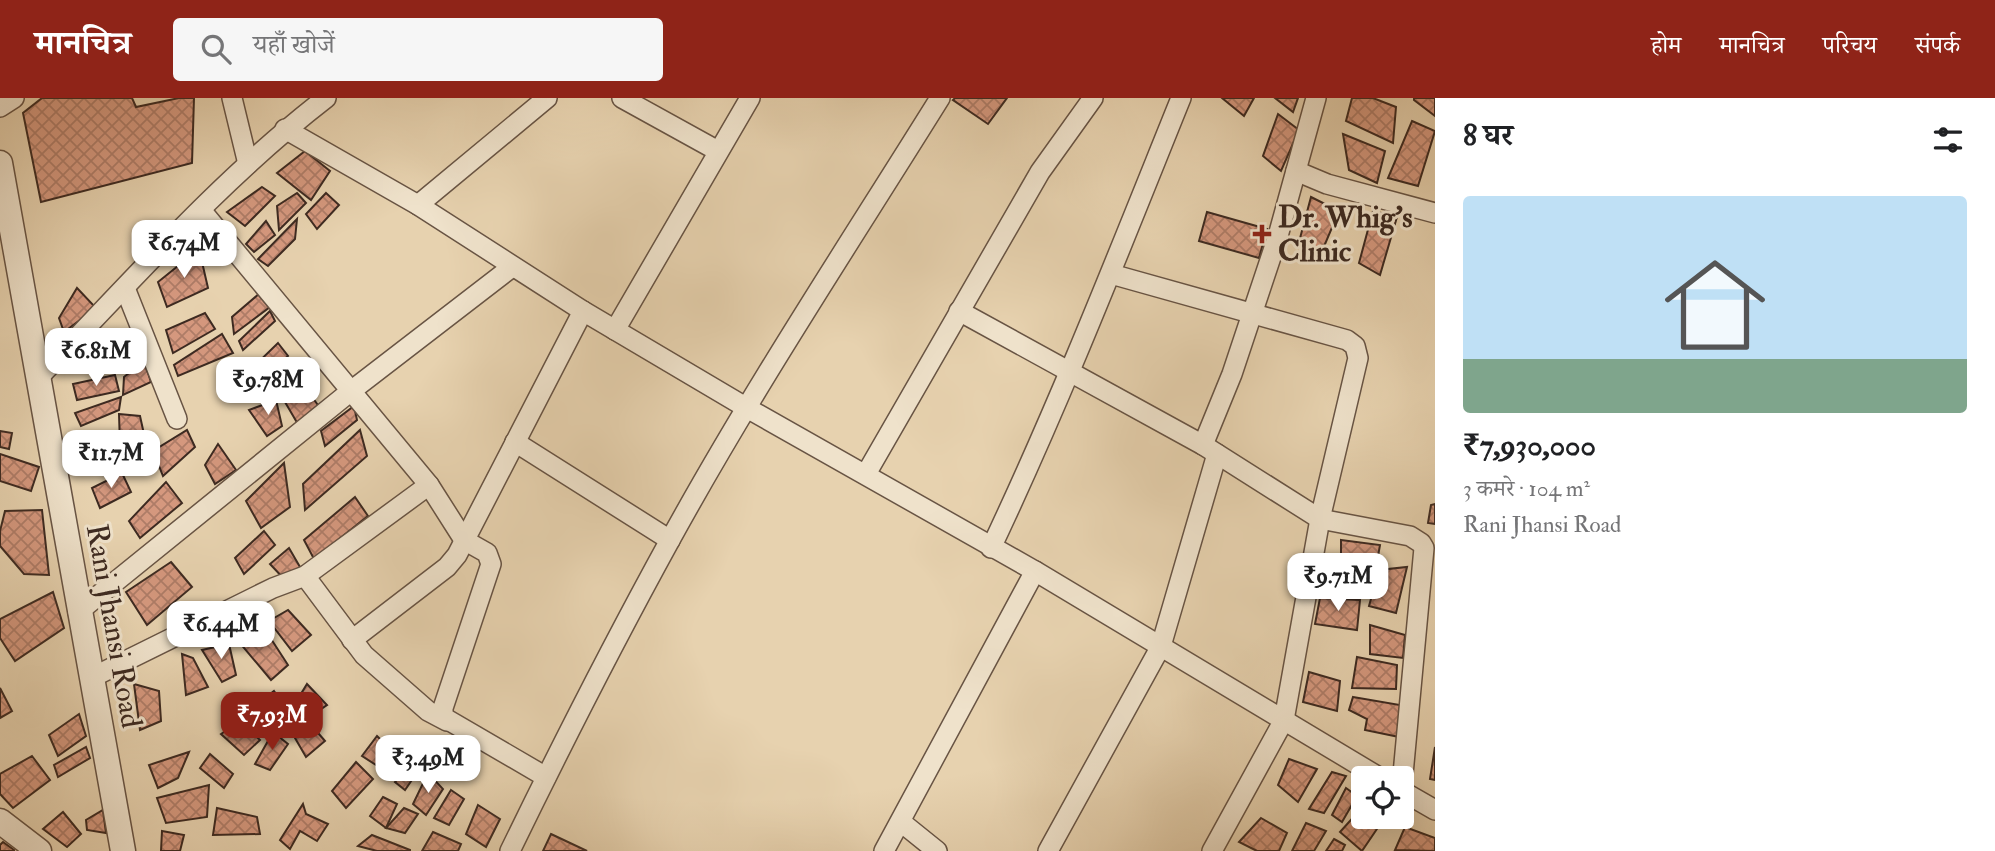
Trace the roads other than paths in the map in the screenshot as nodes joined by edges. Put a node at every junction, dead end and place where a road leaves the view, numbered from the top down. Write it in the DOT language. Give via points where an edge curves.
graph roads {
  1 [pos="14,98"];
  2 [pos="232,98"];
  3 [pos="326,98"];
  4 [pos="547,98"];
  5 [pos="622,98"];
  6 [pos="750,98"];
  7 [pos="940,98"];
  8 [pos="1093,98"];
  9 [pos="1181,98"];
  10 [pos="1316,98"];
  11 [pos="0,107"];
  12 [pos="285,129"];
  13 [pos="718,151"];
  14 [pos="0,163"];
  15 [pos="248,163"];
  16 [pos="1296,171"];
  17 [pos="418,205"];
  18 [pos="201,209"];
  19 [pos="1435,213"];
  20 [pos="512,267"];
  21 [pos="1111,274"];
  22 [pos="125,288"];
  23 [pos="583,311"];
  24 [pos="959,312"];
  25 [pos="1252,314"];
  26 [pos="615,330"];
  27 [pos="1070,372"];
  28 [pos="40,376"];
  29 [pos="351,391"];
  30 [pos="747,408"];
  31 [pos="177,419"];
  32 [pos="515,442"];
  33 [pos="1210,450"];
  34 [pos="866,474"];
  35 [pos="429,485"];
  36 [pos="1320,519"];
  37 [pos="464,540"];
  38 [pos="670,540"];
  39 [pos="991,548"];
  40 [pos="1035,571"];
  41 [pos="305,576"];
  42 [pos="78,612"];
  43 [pos="352,640"];
  44 [pos="1161,646"];
  45 [pos="91,678"];
  46 [pos="1284,720"];
  47 [pos="447,721"];
  48 [pos="1360,766"];
  49 [pos="1404,766"];
  50 [pos="546,777"];
  51 [pos="1414,798"];
  52 [pos="1435,810"];
  53 [pos="0,821"];
  54 [pos="901,821"];
  55 [pos="1220,849"];
  56 [pos="39,851"];
  57 [pos="123,851"];
  58 [pos="510,851"];
  59 [pos="884,851"];
  60 [pos="937,851"];
  61 [pos="1048,851"];
  1 -- 11 [label="street"];
  2 -- 15 [label="street"];
  3 -- 12 [label="street"];
  4 -- 17 [label="street"];
  5 -- 13 [label="street"];
  6 -- 13 [label="street"];
  7 -- 30 [label="street"];
  8 -- 24 [label="street" via="1040,172"];
  9 -- 21 [label="street"];
  10 -- 16 [label="street"];
  12 -- 15 [label="street"];
  12 -- 17 [label="street"];
  13 -- 26 [label="street"];
  14 -- 28 [label="street, Rani Jhansi Road"];
  15 -- 18 [label="street"];
  16 -- 19 [label="street"];
  16 -- 25 [label="street"];
  17 -- 20 [label="street"];
  18 -- 22 [label="street"];
  18 -- 29 [label="street"];
  20 -- 23 [label="street"];
  20 -- 29 [label="street"];
  21 -- 25 [label="street"];
  21 -- 27 [label="street"];
  22 -- 28 [label="street"];
  22 -- 31 [label="street"];
  23 -- 26 [label="street"];
  23 -- 32 [label="street"];
  24 -- 27 [label="street"];
  24 -- 34 [label="street"];
  25 -- 33 [label="street"];
  25 -- 36 [label="street" via="1355,346 1358,358"];
  26 -- 30 [label="street"];
  27 -- 33 [label="street"];
  27 -- 39 [label="street"];
  28 -- 42 [label="street, Rani Jhansi Road"];
  29 -- 35 [label="street"];
  29 -- 42 [label="street"];
  30 -- 34 [label="street"];
  30 -- 38 [label="street"];
  32 -- 37 [label="street"];
  32 -- 38 [label="street"];
  33 -- 36 [label="street"];
  33 -- 44 [label="street"];
  34 -- 39 [label="street"];
  35 -- 37 [label="street"];
  35 -- 41 [label="street"];
  36 -- 46 [label="street"];
  36 -- 49 [label="street" via="1410,536 1424,548"];
  37 -- 43 [label="street" via="447,567"];
  37 -- 47 [label="street" via="487,553 491,564 443,708"];
  38 -- 50 [label="street"];
  39 -- 40 [label="street"];
  40 -- 44 [label="street"];
  40 -- 54 [label="street"];
  41 -- 43 [label="street"];
  41 -- 45 [label="street"];
  42 -- 45 [label="street, Rani Jhansi Road"];
  43 -- 47 [label="street" via="428,712"];
  44 -- 46 [label="street"];
  44 -- 61 [label="street"];
  45 -- 57 [label="street, Rani Jhansi Road"];
  46 -- 48 [label="street"];
  46 -- 55 [label="street"];
  47 -- 50 [label="street"];
  50 -- 58 [label="street"];
  51 -- 52 [label="street"];
  53 -- 56 [label="street"];
  54 -- 59 [label="street"];
  54 -- 60 [label="street"];
}
